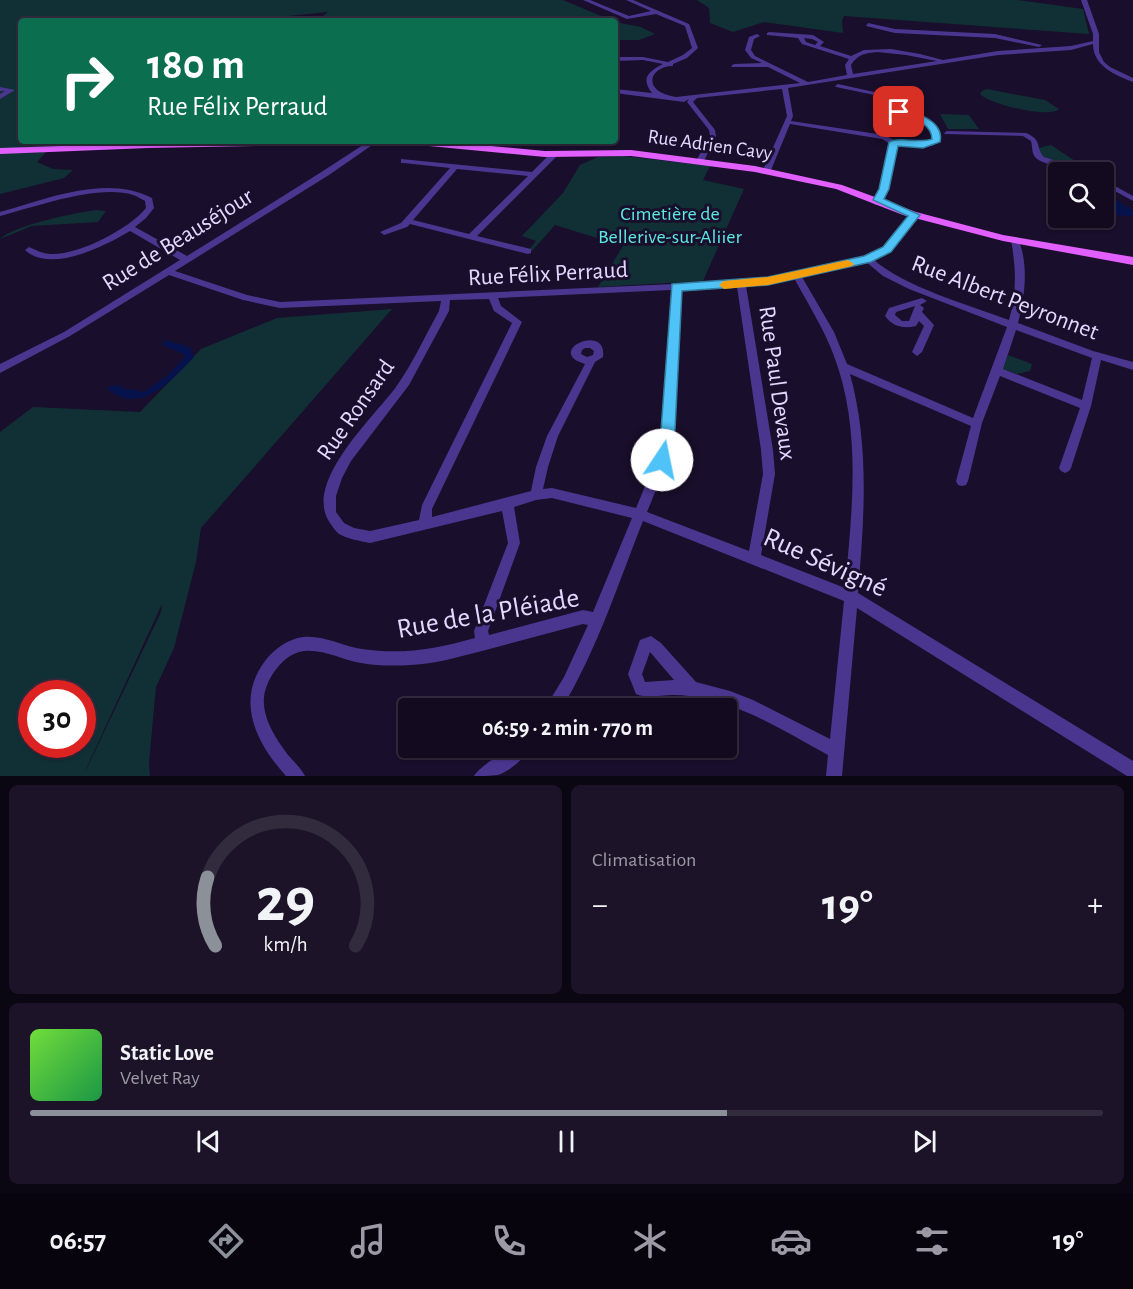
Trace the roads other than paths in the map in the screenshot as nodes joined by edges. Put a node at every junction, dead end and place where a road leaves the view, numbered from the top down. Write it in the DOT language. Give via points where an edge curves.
graph roads {
  1 [pos="586,0"];
  2 [pos="629,0"];
  3 [pos="1084,0"];
  4 [pos="656,12"];
  5 [pos="868,25"];
  6 [pos="770,34"];
  7 [pos="757,36"];
  8 [pos="1053,39"];
  9 [pos="1095,45"];
  10 [pos="1038,47"];
  11 [pos="1071,48"];
  12 [pos="852,58"];
  13 [pos="964,58"];
  14 [pos="618,59"];
  15 [pos="947,61"];
  16 [pos="671,65"];
  17 [pos="769,65"];
  18 [pos="734,66"];
  19 [pos="899,68"];
  20 [pos="851,77"];
  21 [pos="1133,80"];
  22 [pos="808,84"];
  23 [pos="838,86"];
  24 [pos="785,87"];
  25 [pos="0,89"];
  26 [pos="618,91"];
  27 [pos="661,96"];
  28 [pos="0,97"];
  29 [pos="692,99"];
  30 [pos="787,122"];
  31 [pos="947,133"];
  32 [pos="894,142"];
  33 [pos="76,144"];
  34 [pos="231,144"];
  35 [pos="370,144"];
  36 [pos="442,144"];
  37 [pos="70,148"];
  38 [pos="0,151"];
  39 [pos="555,154"];
  40 [pos="404,161"];
  41 [pos="700,161"];
  42 [pos="1051,162"];
  43 [pos="456,166"];
  44 [pos="767,170"];
  45 [pos="535,175"];
  46 [pos="1114,188"];
  47 [pos="1133,199"];
  48 [pos="877,201"];
  49 [pos="0,214"];
  50 [pos="914,215"];
  51 [pos="408,221"];
  52 [pos="131,228"];
  53 [pos="384,232"];
  54 [pos="472,236"];
  55 [pos="1015,240"];
  56 [pos="28,250"];
  57 [pos="528,250"];
  58 [pos="186,259"];
  59 [pos="867,259"];
  60 [pos="1133,261"];
  61 [pos="166,271"];
  62 [pos="797,275"];
  63 [pos="741,284"];
  64 [pos="676,287"];
  65 [pos="493,296"];
  66 [pos="924,296"];
  67 [pos="446,299"];
  68 [pos="917,313"];
  69 [pos="1012,325"];
  70 [pos="917,352"];
  71 [pos="1097,356"];
  72 [pos="591,361"];
  73 [pos="1133,366"];
  74 [pos="844,367"];
  75 [pos="0,369"];
  76 [pos="996,370"];
  77 [pos="1086,406"];
  78 [pos="977,424"];
  79 [pos="1065,468"];
  80 [pos="962,481"];
  81 [pos="536,495"];
  82 [pos="507,504"];
  83 [pos="639,514"];
  84 [pos="425,523"];
  85 [pos="754,558"];
  86 [pos="852,597"];
  87 [pos="597,620"];
  88 [pos="483,643"];
  89 [pos="691,688"];
  90 [pos="560,698"];
  91 [pos="836,751"];
  92 [pos="510,758"];
  93 [pos="1133,770"];
  94 [pos="297,776"];
  95 [pos="482,776"];
  96 [pos="834,776"];
  1 -- 4 [label="street" via="629,18"];
  2 -- 4 [label="street"];
  3 -- 9 [label="street" via="1096,34"];
  4 -- 16 [label="street" via="687,26 696,44 692,52"];
  5 -- 10 [label="street" via="895,31 995,36"];
  6 -- 12 [label="street" via="801,36 802,42"];
  7 -- 17 [label="street" via="751,38 748,50"];
  8 -- 11 [label="street"];
  9 -- 11 [label="street"];
  9 -- 21 [label="street" via="1105,66"];
  10 -- 11 [label="street"];
  10 -- 13 [label="street"];
  12 -- 15 [label="street" via="866,52 889,51"];
  12 -- 20 [label="street" via="848,66"];
  13 -- 15 [label="street"];
  13 -- 19 [label="street" via="920,69"];
  14 -- 16 [label="street" via="659,59"];
  15 -- 19 [label="street"];
  16 -- 27 [label="street" via="648,80 649,86"];
  17 -- 18 [label="street"];
  17 -- 22 [label="street"];
  19 -- 20 [label="street"];
  20 -- 22 [label="street"];
  22 -- 24 [label="street"];
  23 -- 32 [label="street" via="881,95 899,112 926,121 936,132 937,140 932,144"];
  24 -- 29 [label="street"];
  24 -- 30 [label="street" via="790,116"];
  25 -- 28 [label="street" via="12,90"];
  26 -- 27 [label="street"];
  27 -- 29 [label="street"];
  29 -- 41 [label="street" via="713,136"];
  30 -- 32 [label="street" via="884,137"];
  30 -- 44 [label="street"];
  31 -- 42 [label="street" via="1024,134 1036,143 1041,159"];
  32 -- 48 [label="street" via="884,189"];
  33 -- 37 [label="street"];
  34 -- 37 [label="main road"];
  35 -- 58 [label="street, Rue de Beauséjour"];
  36 -- 39 [label="main road, Rue Adrien Cavy"];
  37 -- 38 [label="main road"];
  39 -- 41 [label="main road, Rue Adrien Cavy" via="631,153"];
  39 -- 45 [label="street"];
  40 -- 43 [label="street"];
  41 -- 44 [label="main road, Rue Adrien Cavy"];
  43 -- 45 [label="street"];
  43 -- 51 [label="street"];
  44 -- 48 [label="main road, Rue Adrien Cavy"];
  45 -- 54 [label="street"];
  46 -- 47 [label="street"];
  48 -- 50 [label="main road, Rue Adrien Cavy"];
  49 -- 52 [label="street" via="92,192 126,191 146,197 150,204 145,216"];
  50 -- 55 [label="main road, Rue Adrien Cavy"];
  50 -- 59 [label="street, Rue Félix Perraud" via="887,250"];
  51 -- 53 [label="street"];
  51 -- 54 [label="street"];
  52 -- 56 [label="street" via="65,255 46,257"];
  52 -- 58 [label="street"];
  54 -- 57 [label="street"];
  55 -- 60 [label="main road, Rue Adrien Cavy"];
  55 -- 69 [label="street" via="1021,281"];
  58 -- 61 [label="street, Rue de Beauséjour"];
  59 -- 62 [label="street, Rue Félix Perraud"];
  59 -- 66 [label="street, Rue Albert Peyronnet"];
  61 -- 67 [label="street, Rue Félix Perraud" via="246,298 280,305"];
  61 -- 75 [label="street, Rue de Beauséjour" via="67,334"];
  62 -- 63 [label="street, Rue Félix Perraud"];
  62 -- 74 [label="street" via="825,323"];
  63 -- 64 [label="street, Rue Félix Perraud"];
  63 -- 85 [label="street, Rue Paul Devaux" via="769,474"];
  64 -- 65 [label="street, Rue Félix Perraud"];
  64 -- 83 [label="street, Rue de la Pléiade" via="668,430 662,460"];
  65 -- 67 [label="street, Rue Félix Perraud"];
  65 -- 84 [label="street" via="496,308 517,322 426,509"];
  66 -- 68 [label="street"];
  66 -- 68 [label="street" via="892,310 890,316 905,325 913,324"];
  66 -- 69 [label="street, Rue Albert Peyronnet"];
  67 -- 84 [label="street, Rue Ronsard" via="444,311 400,389 340,467 329,497 331,514 338,526 352,534 370,537"];
  68 -- 70 [label="street" via="929,325"];
  69 -- 71 [label="street, Rue Albert Peyronnet"];
  69 -- 76 [label="street"];
  71 -- 73 [label="street, Rue Albert Peyronnet"];
  71 -- 77 [label="street"];
  72 -- 81 [label="street" via="560,420"];
  74 -- 78 [label="street"];
  74 -- 86 [label="street" via="860,451"];
  76 -- 77 [label="street"];
  76 -- 78 [label="street"];
  77 -- 79 [label="street"];
  78 -- 80 [label="street"];
  81 -- 82 [label="street, Rue Ronsard"];
  81 -- 83 [label="street, Rue Sévigné" via="552,494"];
  82 -- 84 [label="street, Rue Ronsard"];
  82 -- 88 [label="street" via="514,543 481,631"];
  83 -- 85 [label="street, Rue Sévigné"];
  83 -- 87 [label="street, Rue de la Pléiade"];
  85 -- 86 [label="street, Rue Sévigné"];
  86 -- 91 [label="street"];
  86 -- 93 [label="street, Rue Sévigné"];
  87 -- 88 [label="street, Rue de la Pléiade" via="583,617"];
  87 -- 90 [label="street, Rue de la Pléiade"];
  88 -- 94 [label="street, Rue de la Pléiade" via="406,659 360,656 311,644 293,646 279,655 260,684 257,700 264,729 281,761"];
  89 -- 91 [label="street" via="764,713"];
  91 -- 96 [label="street"];
  92 -- 95 [label="street"];
}
